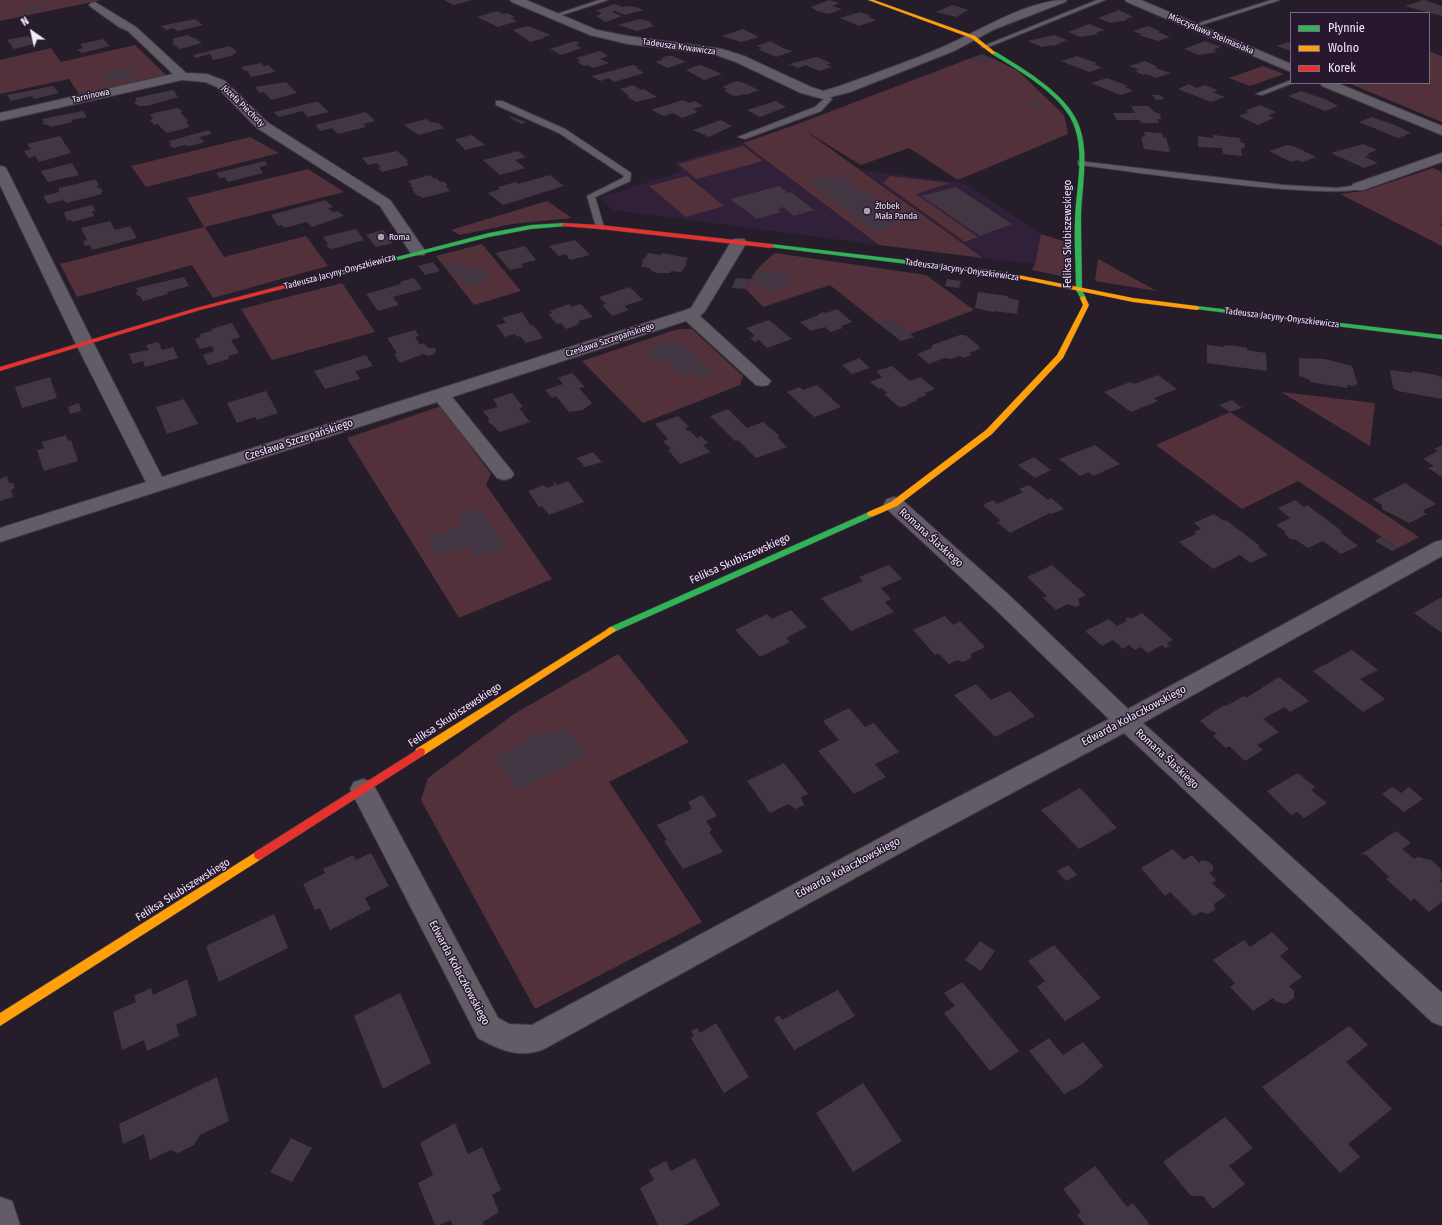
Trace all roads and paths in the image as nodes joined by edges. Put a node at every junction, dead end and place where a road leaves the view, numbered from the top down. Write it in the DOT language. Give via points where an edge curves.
graph roads {
  1 [pos="516,0"];
  2 [pos="605,0"];
  3 [pos="870,0"];
  4 [pos="1061,0"];
  5 [pos="1102,0"];
  6 [pos="1131,0"];
  7 [pos="1277,0"];
  8 [pos="95,5"];
  9 [pos="554,16"];
  10 [pos="1192,26"];
  11 [pos="973,37"];
  12 [pos="984,47"];
  13 [pos="1290,68"];
  14 [pos="182,76"];
  15 [pos="1290,82"];
  16 [pos="1328,84"];
  17 [pos="1260,94"];
  18 [pos="823,95"];
  19 [pos="498,103"];
  20 [pos="0,117"];
  21 [pos="1442,131"];
  22 [pos="742,137"];
  23 [pos="1442,157"];
  24 [pos="1081,163"];
  25 [pos="0,170"];
  26 [pos="1358,187"];
  27 [pos="600,227"];
  28 [pos="739,242"];
  29 [pos="418,252"];
  30 [pos="1079,290"];
  31 [pos="689,315"];
  32 [pos="1442,337"];
  33 [pos="85,344"];
  34 [pos="0,369"];
  35 [pos="762,381"];
  36 [pos="440,394"];
  37 [pos="504,474"];
  38 [pos="157,485"];
  39 [pos="894,504"];
  40 [pos="0,535"];
  41 [pos="1442,547"];
  42 [pos="1126,721"];
  43 [pos="363,789"];
  44 [pos="1442,1012"];
  45 [pos="0,1020"];
  46 [pos="0,1213"];
  47 [pos="4,1225"];
  1 -- 9 [label="street, Tadeusza Krwawicza"];
  2 -- 9 [label="lane"];
  3 -- 11 [label="street, Feliksa Skubiszewskiego"];
  4 -- 11 [label="street" via="991,27"];
  5 -- 12 [label="lane"];
  6 -- 10 [label="street, Mieczysława Stelmasiaka"];
  7 -- 10 [label="lane"];
  8 -- 14 [label="street" via="123,25 132,28"];
  9 -- 18 [label="street, Tadeusza Krwawicza" via="594,33 718,52"];
  10 -- 13 [label="street, Mieczysława Stelmasiaka"];
  11 -- 12 [label="street, Feliksa Skubiszewskiego"];
  11 -- 18 [label="street" via="845,89"];
  12 -- 24 [label="street, Feliksa Skubiszewskiego" via="1035,80 1073,118 1079,132"];
  14 -- 20 [label="street, Tarninowa"];
  14 -- 29 [label="street, Józefa Piechoty" via="207,78 221,84 262,126 385,203"];
  15 -- 17 [label="lane"];
  16 -- 21 [label="street"];
  18 -- 22 [label="lane" via="828,99 818,109"];
  19 -- 27 [label="lane" via="563,132 628,175 627,179 591,196"];
  23 -- 26 [label="street"];
  24 -- 26 [label="lane" via="1283,187 1337,190"];
  24 -- 30 [label="street, Feliksa Skubiszewskiego" via="1078,219"];
  25 -- 33 [label="street"];
  27 -- 28 [label="street, Tadeusza Jacyny-Onyszkiewicza"];
  27 -- 29 [label="street, Tadeusza Jacyny-Onyszkiewicza" via="531,227 489,234"];
  28 -- 30 [label="street, Tadeusza Jacyny-Onyszkiewicza" via="997,273"];
  28 -- 31 [label="street, Czesława Szczepańskiego" via="697,311"];
  29 -- 33 [label="street, Tadeusza Jacyny-Onyszkiewicza" via="198,309"];
  30 -- 32 [label="street, Tadeusza Jacyny-Onyszkiewicza" via="1140,301"];
  30 -- 39 [label="street, Feliksa Skubiszewskiego" via="1086,305 1060,356 989,432"];
  31 -- 35 [label="street"];
  31 -- 36 [label="street, Czesława Szczepańskiego"];
  33 -- 34 [label="street, Tadeusza Jacyny-Onyszkiewicza"];
  33 -- 38 [label="street"];
  36 -- 37 [label="street"];
  36 -- 38 [label="street, Czesława Szczepańskiego"];
  38 -- 40 [label="street, Czesława Szczepańskiego"];
  39 -- 42 [label="street, Romana Ślaskiego" via="1024,622"];
  39 -- 43 [label="street, Feliksa Skubiszewskiego" via="608,631"];
  41 -- 42 [label="street, Edwarda Kołaczkowskiego"];
  42 -- 43 [label="street, Edwarda Kołaczkowskiego" via="915,832 534,1039 506,1038 488,1028"];
  42 -- 44 [label="street, Romana Ślaskiego"];
  43 -- 45 [label="street, Feliksa Skubiszewskiego"];
  46 -- 47 [label="street"];
}
